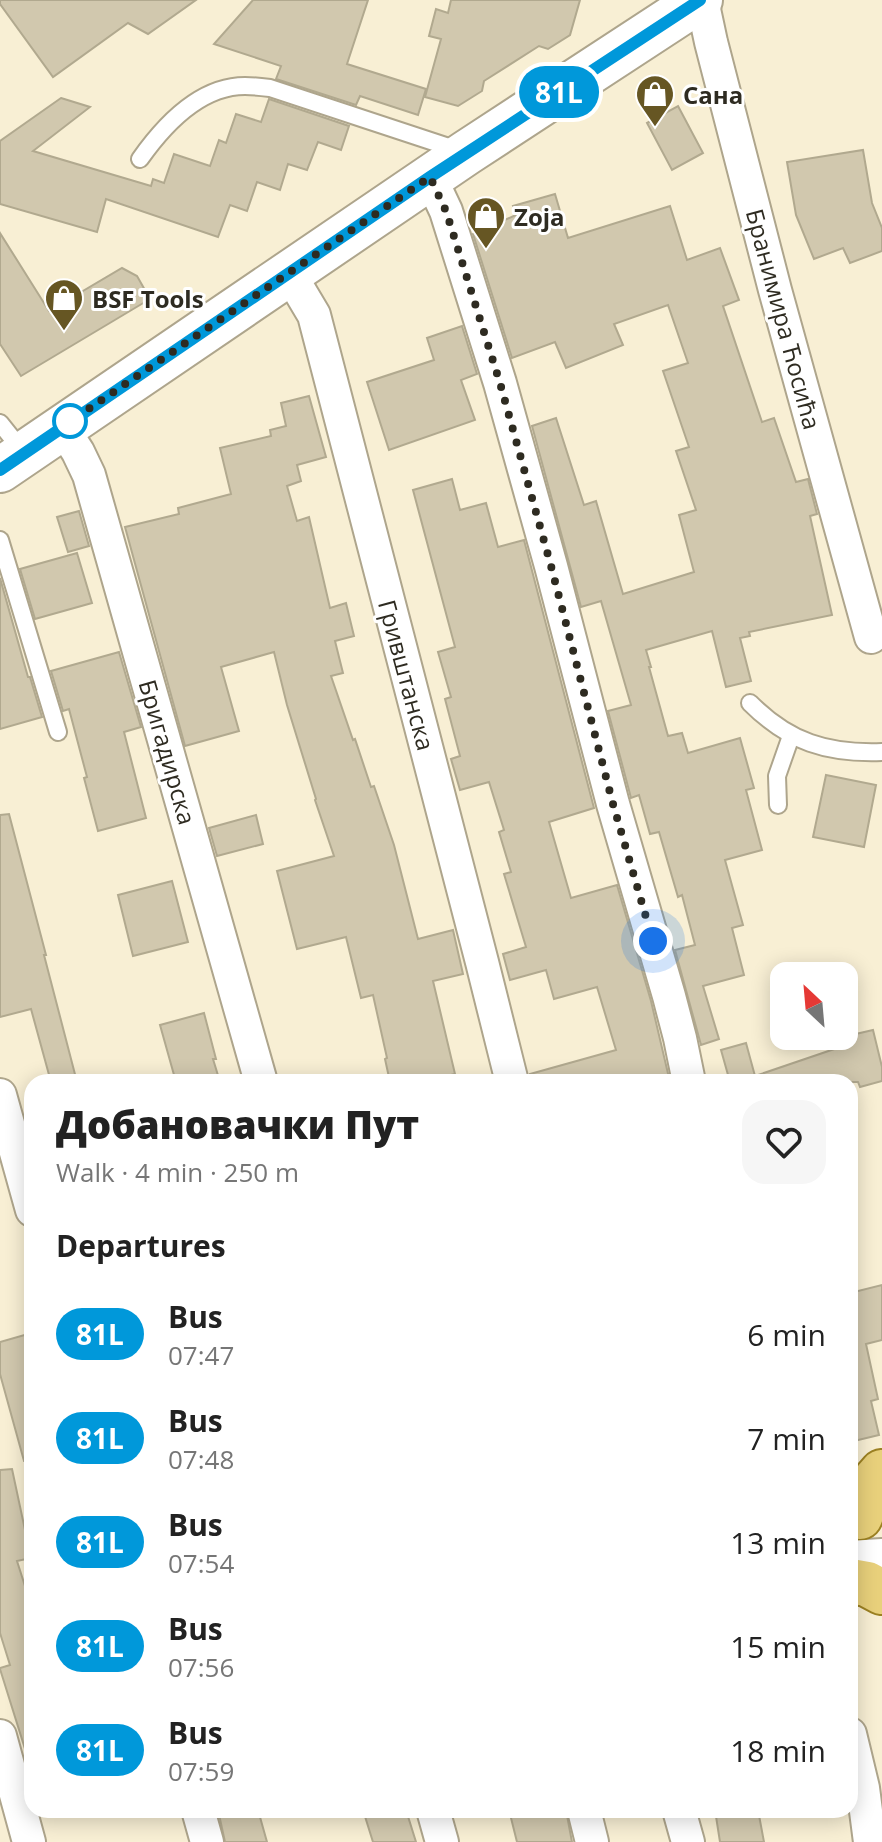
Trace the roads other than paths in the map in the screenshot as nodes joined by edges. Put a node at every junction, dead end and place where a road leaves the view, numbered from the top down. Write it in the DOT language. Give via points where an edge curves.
graph roads {
  1 [pos="701,0"];
  2 [pos="466,153"];
  3 [pos="140,159"];
  4 [pos="430,177"];
  5 [pos="289,273"];
  6 [pos="62,427"];
  7 [pos="8,448"];
  8 [pos="0,540"];
  9 [pos="871,637"];
  10 [pos="750,703"];
  11 [pos="58,732"];
  12 [pos="791,736"];
  13 [pos="882,752"];
  14 [pos="778,805"];
  15 [pos="259,1074"];
  16 [pos="510,1074"];
  17 [pos="687,1074"];
  18 [pos="0,1095"];
  19 [pos="24,1181"];
  20 [pos="882,1472"];
  21 [pos="860,1528"];
  22 [pos="882,1555"];
  23 [pos="858,1582"];
  24 [pos="882,1592"];
  25 [pos="0,1736"];
  26 [pos="858,1767"];
  27 [pos="200,1818"];
  28 [pos="435,1818"];
  29 [pos="586,1818"];
  30 [pos="681,1818"];
  31 [pos="29,1842"];
  32 [pos="207,1842"];
  33 [pos="442,1842"];
  34 [pos="592,1842"];
  35 [pos="688,1842"];
  36 [pos="870,1842"];
  1 -- 2 [label="street"];
  1 -- 9 [label="street, Бранимира Ћосића"];
  2 -- 3 [label="lane" via="270,88 244,86 224,89 190,106"];
  2 -- 4 [label="street"];
  4 -- 5 [label="street"];
  4 -- 17 [label="street" via="446,211 505,398"];
  5 -- 6 [label="street"];
  5 -- 16 [label="street, Гривштанска" via="314,315"];
  6 -- 7 [label="street"];
  6 -- 15 [label="street, Бригадирска" via="89,475"];
  8 -- 11 [label="lane"];
  10 -- 12 [label="lane"];
  12 -- 13 [label="lane" via="819,747"];
  12 -- 14 [label="lane" via="777,776"];
  18 -- 19 [label="street"];
  20 -- 21 [label="main road"];
  21 -- 22 [label="street"];
  23 -- 24 [label="main road"];
  25 -- 31 [label="street"];
  26 -- 36 [label="street"];
  27 -- 32 [label="street"];
  28 -- 33 [label="street"];
  29 -- 34 [label="street"];
  30 -- 35 [label="street"];
}
